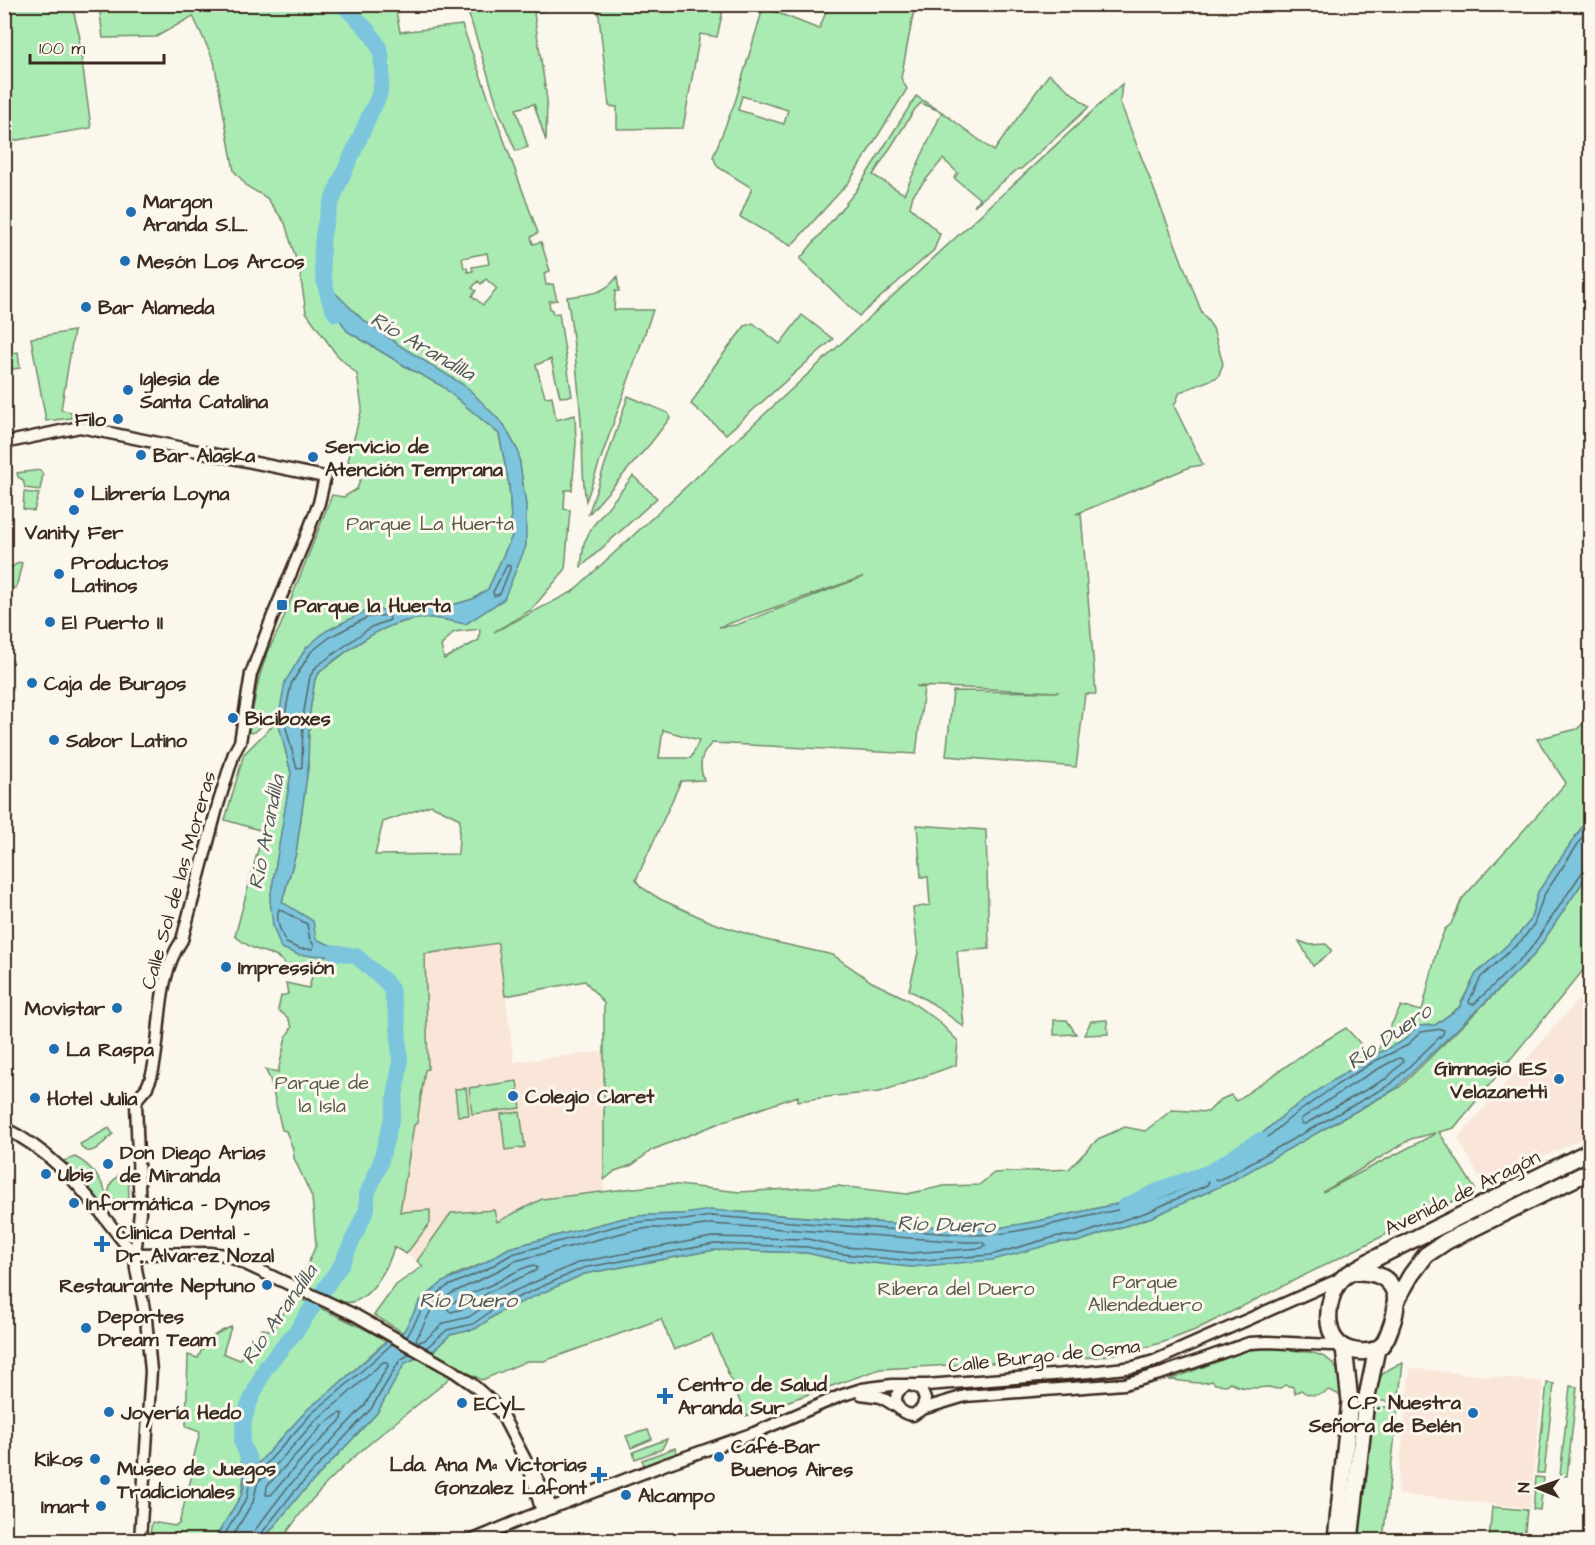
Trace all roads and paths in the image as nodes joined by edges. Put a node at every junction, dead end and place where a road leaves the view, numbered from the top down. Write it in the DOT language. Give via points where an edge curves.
graph roads {
  1 [pos="4,443"];
  2 [pos="4,1128"];
  3 [pos="1590,1151"];
  4 [pos="1590,1170"];
  5 [pos="135,1254"];
  6 [pos="1348,1275"];
  7 [pos="1395,1303"];
  8 [pos="1309,1344"];
  9 [pos="1377,1349"];
  10 [pos="1343,1351"];
  11 [pos="910,1385"];
  12 [pos="852,1393"];
  13 [pos="897,1407"];
  14 [pos="922,1409"];
  15 [pos="547,1510"];
  16 [pos="140,1540"];
  17 [pos="473,1540"];
  18 [pos="1336,1540"];
  19 [pos="1350,1540"];
  1 -- 5 [label="street, Calle Sol de las Moreras" via="80,427 326,477 251,674 240,742 217,808 182,940 162,989 153,1071 138,1097 140,1212"];
  2 -- 5 [label="street" via="60,1165"];
  3 -- 6 [label="highway, Avenida de Aragón"];
  4 -- 7 [label="highway, Avenida de Aragón" via="1425,1255"];
  5 -- 15 [label="street" via="226,1255 369,1323 455,1372 498,1410"];
  5 -- 16 [label="street" via="151,1371"];
  6 -- 7 [label="highway" via="1367,1271 1382,1276 1392,1286"];
  6 -- 10 [label="highway" via="1331,1297 1328,1316"];
  6 -- 11 [label="street, Calle Burgo de Osma" via="1134,1367"];
  7 -- 9 [label="highway" via="1390,1330"];
  8 -- 10 [label="street, Calle Burgo de Osma"];
  8 -- 10 [label="street, Calle Burgo de Osma"];
  8 -- 14 [label="street, Calle Burgo de Osma" via="1249,1343 1124,1384 965,1396"];
  9 -- 10 [label="highway"];
  9 -- 19 [label="highway" via="1366,1401"];
  10 -- 18 [label="highway" via="1350,1401"];
  11 -- 12 [label="street, Calle Burgo de Osma"];
  11 -- 13 [label="street" via="897,1394"];
  11 -- 14 [label="street" via="924,1394"];
  12 -- 13 [label="street" via="874,1395"];
  12 -- 15 [label="street, Calle Burgo de Osma"];
  13 -- 14 [label="street" via="907,1415"];
  15 -- 17 [label="street, Calle Burgo de Osma"];
}
